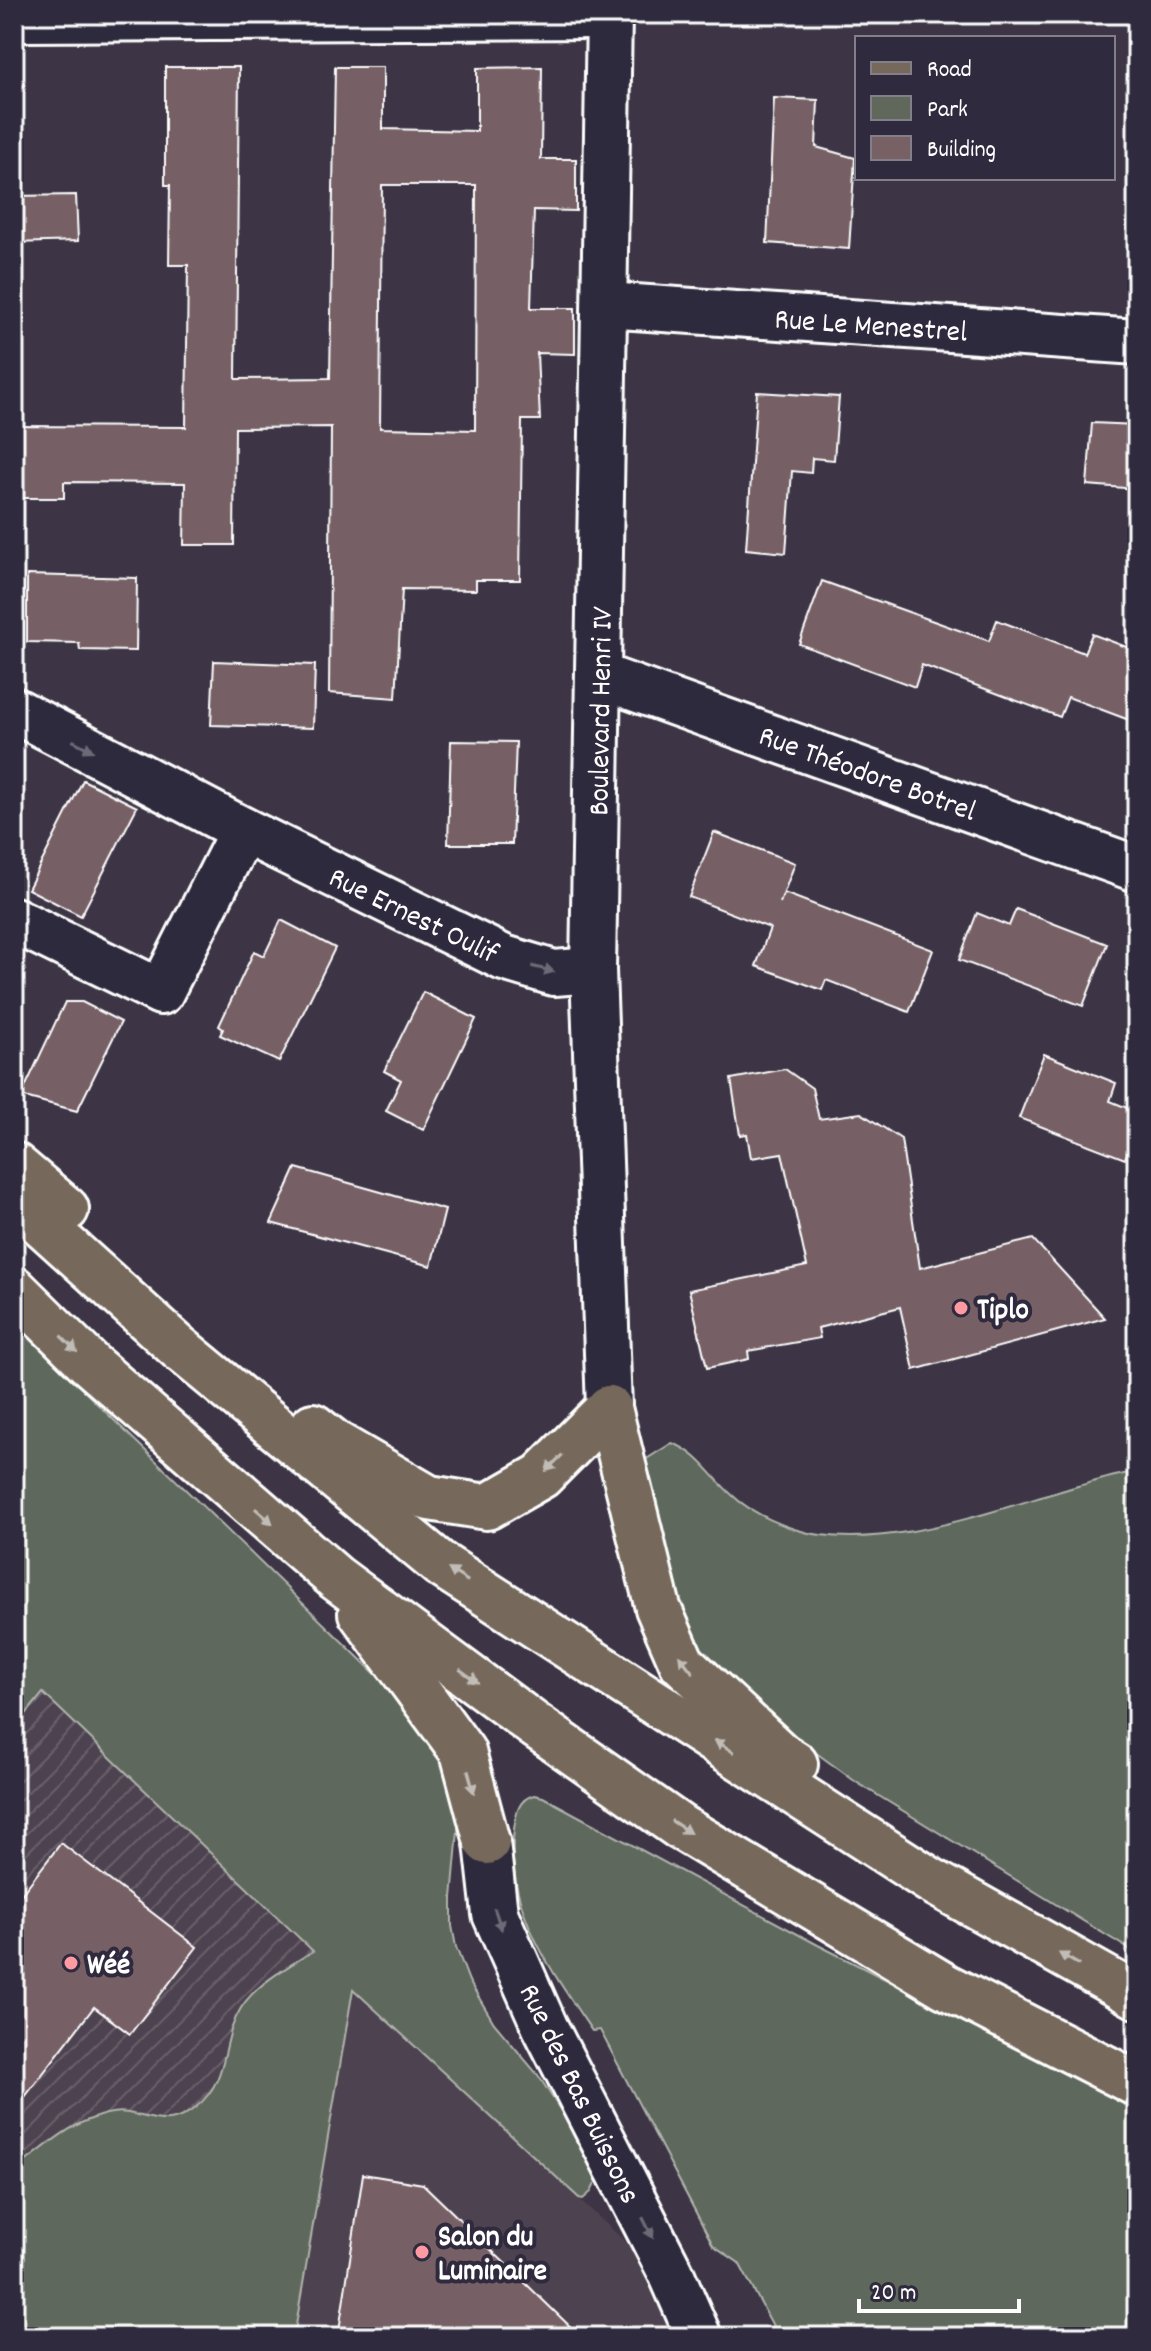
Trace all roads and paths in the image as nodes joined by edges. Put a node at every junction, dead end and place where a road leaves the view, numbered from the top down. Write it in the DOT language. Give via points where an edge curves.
graph roads {
  1 [pos="609,15"];
  2 [pos="14,19"];
  3 [pos="606,305"];
  4 [pos="1137,342"];
  5 [pos="600,676"];
  6 [pos="14,710"];
  7 [pos="243,830"];
  8 [pos="1137,869"];
  9 [pos="14,920"];
  10 [pos="593,970"];
  11 [pos="14,1165"];
  12 [pos="14,1199"];
  13 [pos="14,1289"];
  14 [pos="609,1408"];
  15 [pos="336,1578"];
  16 [pos="487,1842"];
  17 [pos="930,1880"];
  18 [pos="1137,1996"];
  19 [pos="1137,2084"];
  20 [pos="699,2337"];
  1 -- 2 [label="street"];
  1 -- 3 [label="street, Boulevard Henri IV"];
  3 -- 4 [label="street, Rue Le Menestrel"];
  3 -- 5 [label="street, Boulevard Henri IV"];
  5 -- 8 [label="street, Rue Théodore Botrel"];
  5 -- 10 [label="street, Boulevard Henri IV"];
  6 -- 7 [label="street, Rue Ernest Oulif, one-way"];
  7 -- 9 [label="street" via="161,992"];
  7 -- 10 [label="street, Rue Ernest Oulif, one-way" via="504,958 554,973"];
  10 -- 14 [label="street, Boulevard Henri IV"];
  14 -- 11 [label="main road, one-way" via="541,1476 487,1507 429,1498 336,1444 244,1372"];
  17 -- 12 [label="main road, one-way" via="440,1564 178,1347"];
  13 -- 15 [label="main road, one-way" via="90,1364"];
  17 -- 14 [label="main road, one-way" via="883,1816 781,1755 682,1663 658,1608"];
  15 -- 16 [label="main road, one-way" via="463,1752"];
  15 -- 19 [label="main road, one-way" via="680,1827 945,1986"];
  16 -- 20 [label="street, Rue des Bas Buissons, one-way" via="495,1914 545,2027"];
  18 -- 17 [label="main road, one-way"];
}
